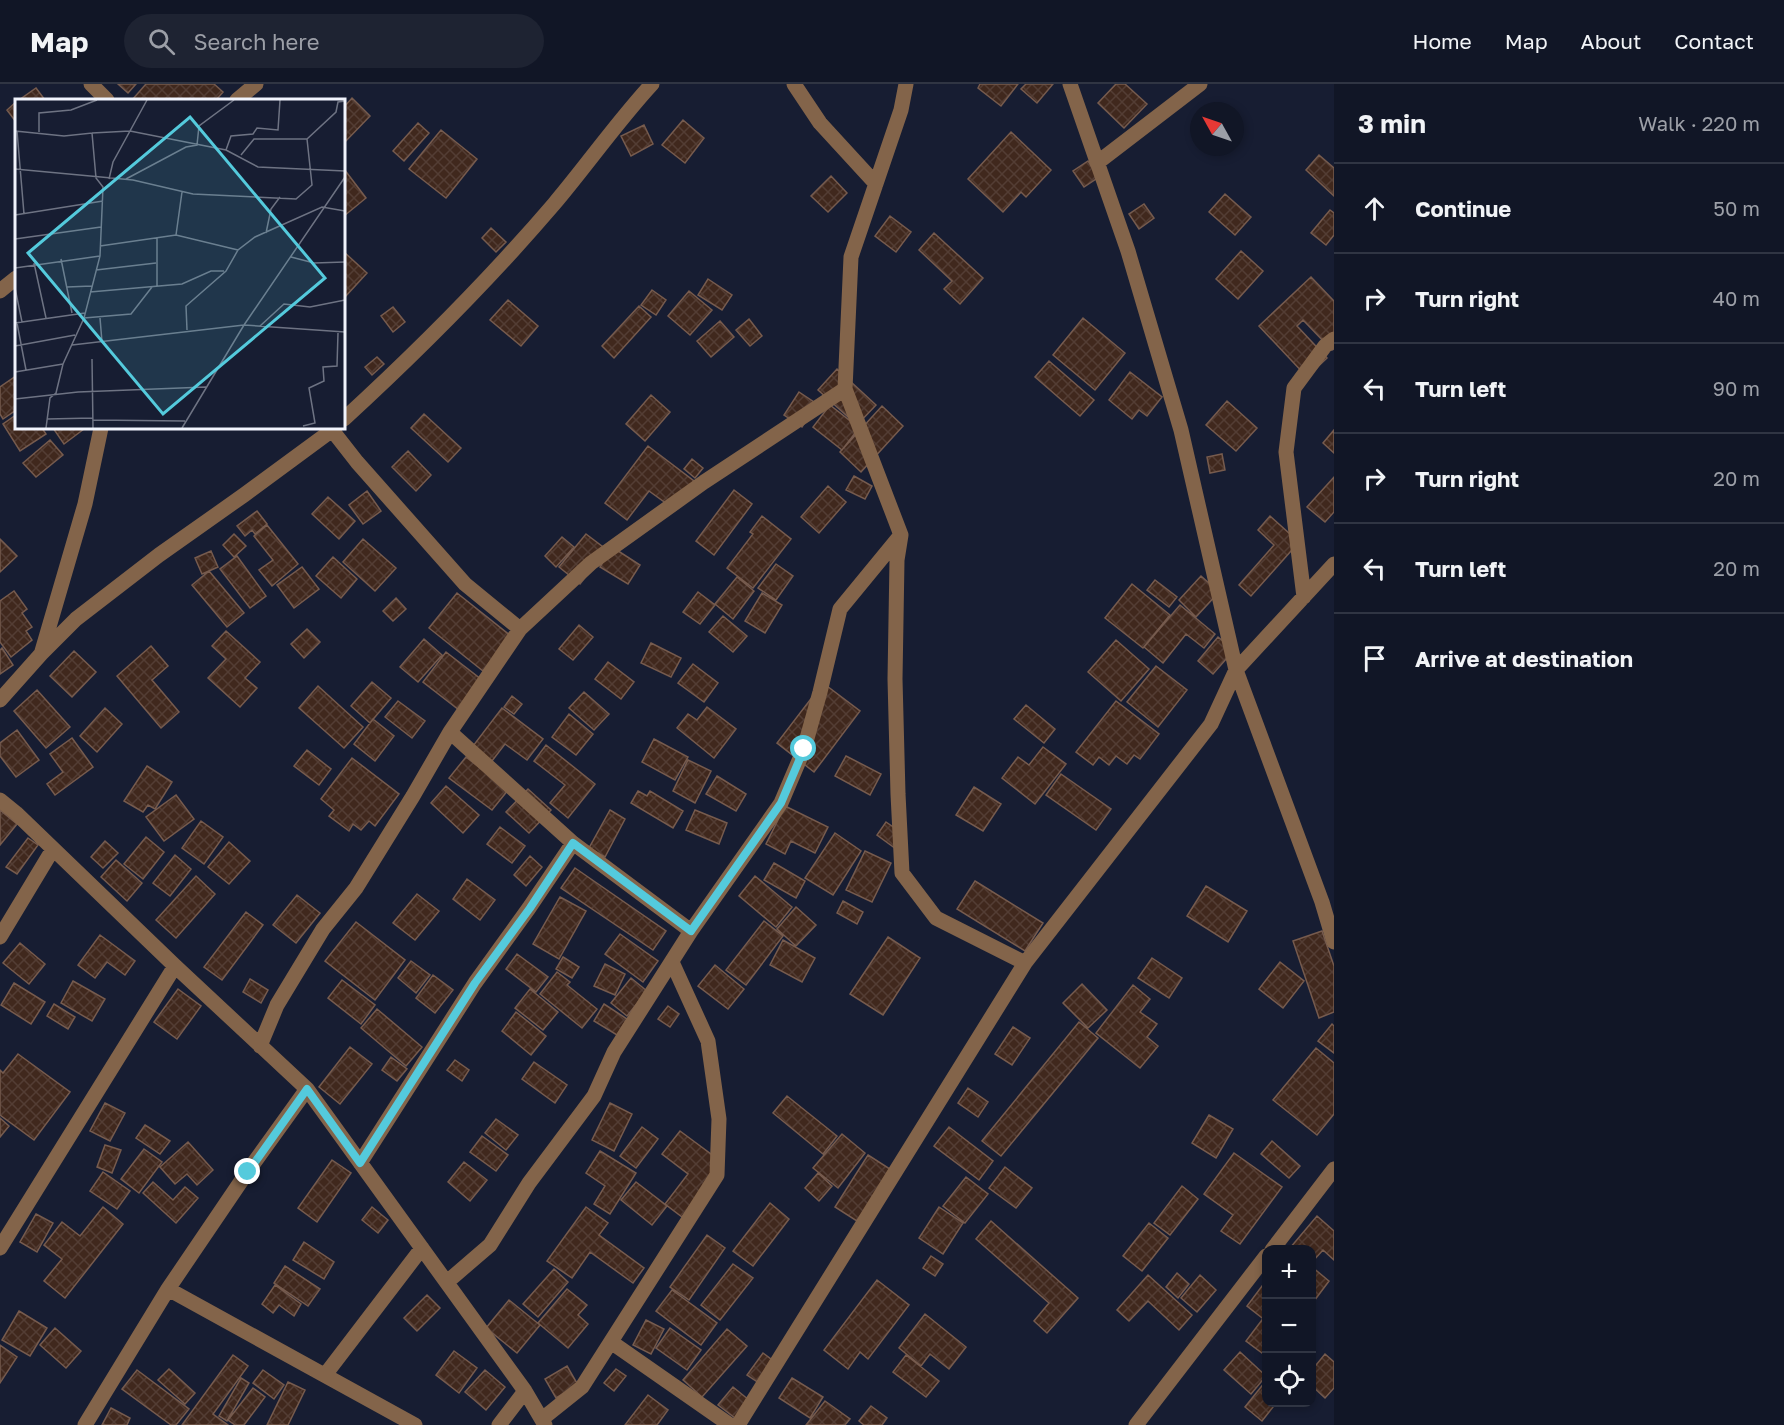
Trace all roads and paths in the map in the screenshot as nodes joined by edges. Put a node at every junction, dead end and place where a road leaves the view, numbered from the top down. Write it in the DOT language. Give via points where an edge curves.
graph roads {
  1 [pos="91,84"];
  2 [pos="256,84"];
  3 [pos="652,84"];
  4 [pos="794,84"];
  5 [pos="906,84"];
  6 [pos="1070,84"];
  7 [pos="1200,84"];
  8 [pos="106,99"];
  9 [pos="238,99"];
  10 [pos="1097,163"];
  11 [pos="876,184"];
  12 [pos="15,279"];
  13 [pos="0,291"];
  14 [pos="1334,339"];
  15 [pos="845,389"];
  16 [pos="345,418"];
  17 [pos="101,429"];
  18 [pos="333,429"];
  19 [pos="339,429"];
  20 [pos="901,535"];
  21 [pos="1334,564"];
  22 [pos="1304,597"];
  23 [pos="520,629"];
  24 [pos="41,654"];
  25 [pos="1236,670"];
  26 [pos="0,700"];
  27 [pos="450,732"];
  28 [pos="0,800"];
  29 [pos="573,843"];
  30 [pos="53,849"];
  31 [pos="691,931"];
  32 [pos="0,937"];
  33 [pos="1334,942"];
  34 [pos="672,962"];
  35 [pos="1024,963"];
  36 [pos="175,966"];
  37 [pos="260,1046"];
  38 [pos="307,1089"];
  39 [pos="360,1163"];
  40 [pos="1334,1169"];
  41 [pos="1276,1245"];
  42 [pos="0,1248"];
  43 [pos="422,1248"];
  44 [pos="1262,1261"];
  45 [pos="447,1282"];
  46 [pos="168,1289"];
  47 [pos="611,1342"];
  48 [pos="324,1375"];
  49 [pos="525,1391"];
  50 [pos="544,1422"];
  51 [pos="85,1425"];
  52 [pos="416,1425"];
  53 [pos="499,1425"];
  54 [pos="730,1425"];
  55 [pos="738,1425"];
  56 [pos="1136,1425"];
  1 -- 8 [label="street"];
  2 -- 9 [label="street"];
  3 -- 16 [label="street" via="488,278"];
  4 -- 11 [label="street" via="820,123"];
  5 -- 11 [label="street"];
  6 -- 10 [label="street"];
  7 -- 10 [label="street"];
  10 -- 25 [label="street" via="1128,251 1181,430"];
  11 -- 15 [label="street" via="851,257"];
  12 -- 13 [label="street"];
  14 -- 22 [label="street" via="1294,388 1286,452"];
  15 -- 20 [label="street"];
  15 -- 23 [label="street" via="591,563"];
  17 -- 24 [label="street" via="85,504"];
  18 -- 24 [label="street" via="159,555 76,619"];
  19 -- 23 [label="street" via="357,462 414,528 465,584"];
  20 -- 31 [label="street" via="840,609 804,749 781,803"];
  20 -- 35 [label="street" via="895,680 902,873 936,918"];
  21 -- 22 [label="street"];
  22 -- 25 [label="street"];
  23 -- 27 [label="street"];
  24 -- 26 [label="street"];
  25 -- 33 [label="street"];
  25 -- 35 [label="street" via="1211,724"];
  27 -- 29 [label="street"];
  27 -- 37 [label="street" via="356,888 323,929 277,1005"];
  28 -- 30 [label="street"];
  29 -- 31 [label="street"];
  29 -- 39 [label="street" via="475,983"];
  30 -- 32 [label="street"];
  30 -- 36 [label="street"];
  31 -- 34 [label="street"];
  34 -- 45 [label="street" via="615,1052 594,1096 529,1183 490,1245"];
  34 -- 47 [label="street" via="708,1041 719,1119 717,1175"];
  35 -- 55 [label="street"];
  36 -- 37 [label="street"];
  36 -- 42 [label="street"];
  37 -- 38 [label="street"];
  38 -- 39 [label="street"];
  38 -- 46 [label="street"];
  39 -- 43 [label="street"];
  40 -- 41 [label="street"];
  43 -- 45 [label="street"];
  43 -- 48 [label="street"];
  44 -- 56 [label="street"];
  45 -- 49 [label="street"];
  46 -- 48 [label="street"];
  46 -- 51 [label="street"];
  47 -- 50 [label="street" via="582,1387"];
  47 -- 54 [label="street"];
  48 -- 52 [label="street"];
  49 -- 50 [label="street"];
  49 -- 53 [label="street"];
}
